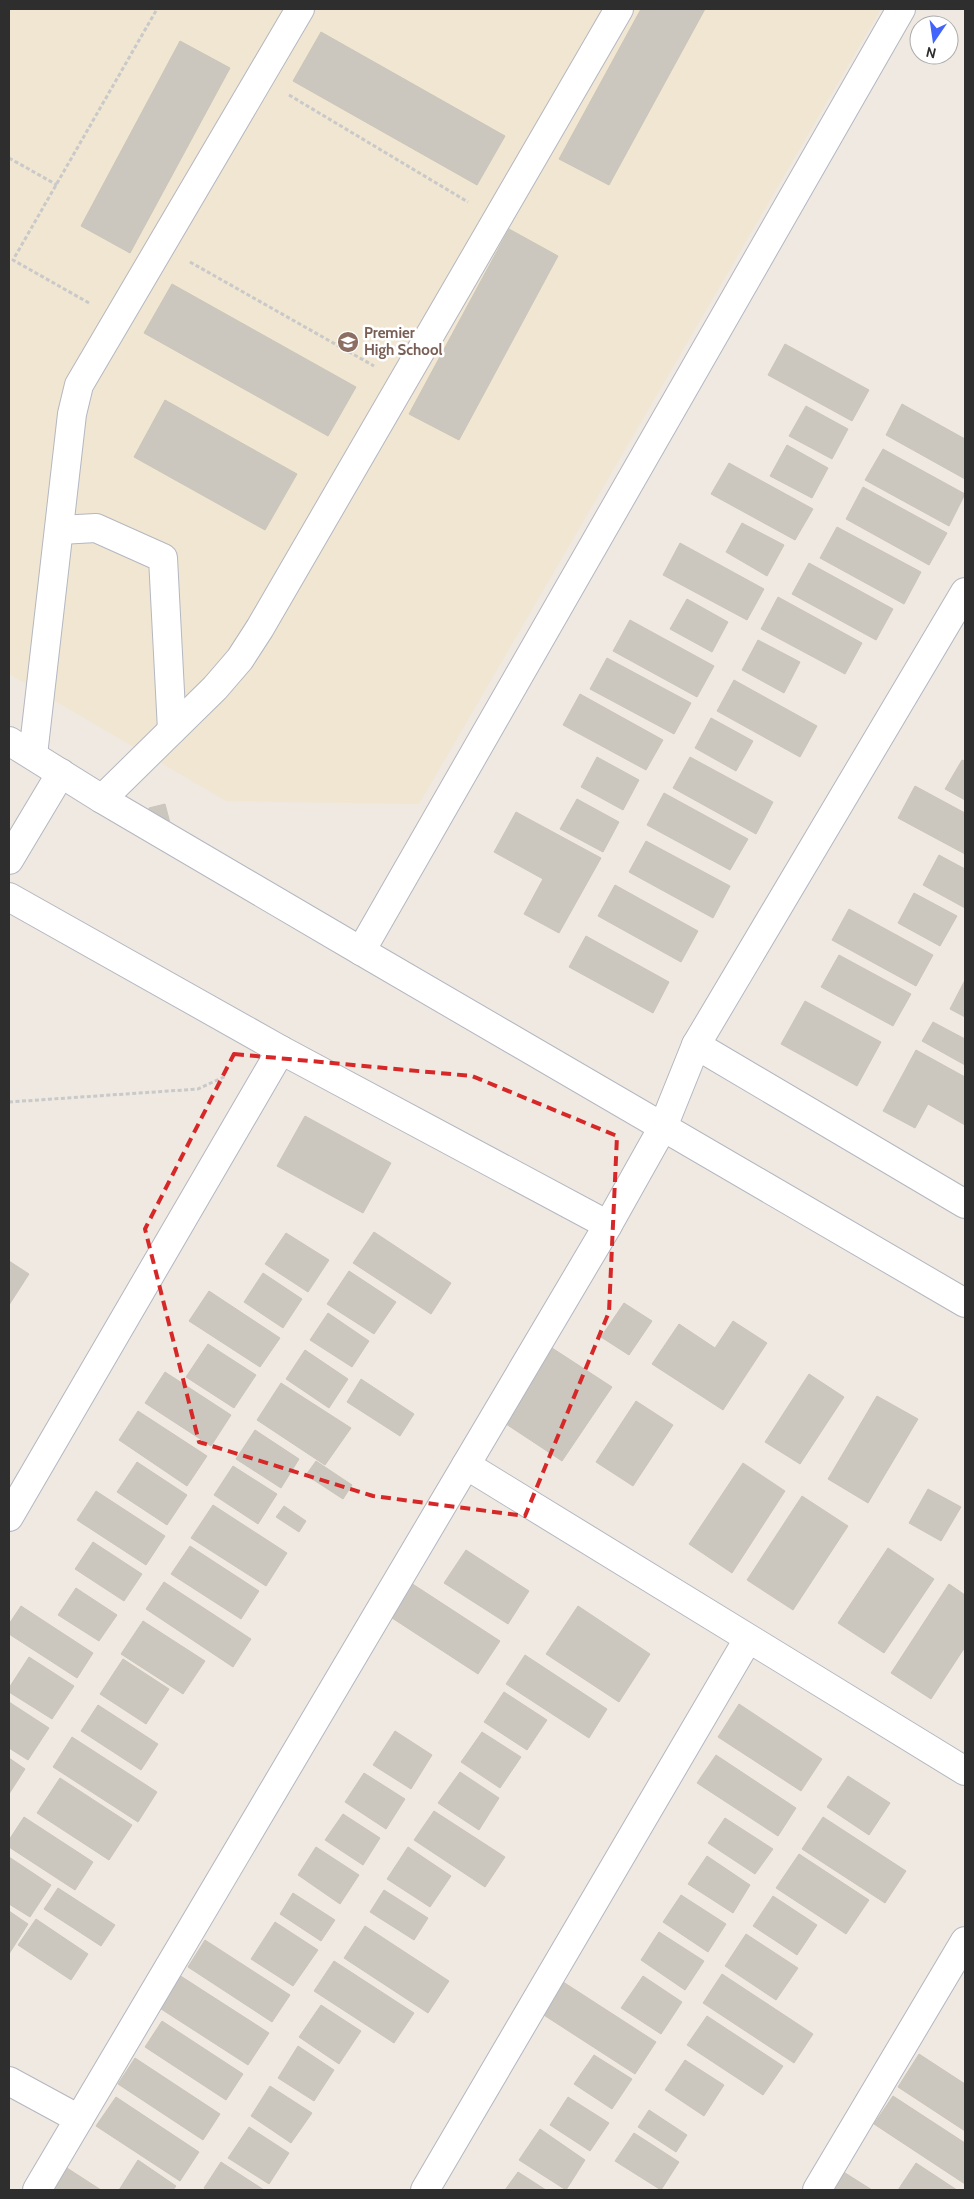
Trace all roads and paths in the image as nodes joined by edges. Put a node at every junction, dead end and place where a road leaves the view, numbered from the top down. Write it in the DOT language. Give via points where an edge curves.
graph roads {
  1 [pos="157,9"];
  2 [pos="300,9"];
  3 [pos="619,9"];
  4 [pos="901,9"];
  5 [pos="260,78"];
  6 [pos="9,158"];
  7 [pos="56,185"];
  8 [pos="496,218"];
  9 [pos="162,246"];
  10 [pos="117,319"];
  11 [pos="403,382"];
  12 [pos="60,530"];
  13 [pos="965,592"];
  14 [pos="172,730"];
  15 [pos="9,741"];
  16 [pos="33,755"];
  17 [pos="61,773"];
  18 [pos="102,799"];
  19 [pos="9,860"];
  20 [pos="9,897"];
  21 [pos="361,951"];
  22 [pos="696,1045"];
  23 [pos="281,1050"];
  24 [pos="231,1073"];
  25 [pos="9,1102"];
  26 [pos="663,1127"];
  27 [pos="965,1204"];
  28 [pos="608,1225"];
  29 [pos="964,1298"];
  30 [pos="466,1465"];
  31 [pos="9,1517"];
  32 [pos="748,1639"];
  33 [pos="965,1771"];
  34 [pos="965,1941"];
  35 [pos="9,2081"];
  36 [pos="79,2119"];
  37 [pos="37,2190"];
  38 [pos="425,2190"];
  39 [pos="818,2190"];
  1 -- 7 [label="path"];
  2 -- 5 [label="street"];
  3 -- 8 [label="street"];
  4 -- 21 [label="street"];
  5 -- 8 [label="path"];
  5 -- 9 [label="street"];
  6 -- 7 [label="path"];
  7 -- 10 [label="path" via="14,260"];
  8 -- 11 [label="street"];
  9 -- 10 [label="street"];
  9 -- 11 [label="path"];
  10 -- 12 [label="street" via="79,385 72,414"];
  11 -- 14 [label="street" via="240,659"];
  12 -- 14 [label="street" via="96,528 163,558"];
  12 -- 16 [label="street"];
  13 -- 22 [label="street"];
  14 -- 18 [label="street"];
  15 -- 16 [label="street"];
  16 -- 17 [label="street"];
  17 -- 18 [label="street"];
  17 -- 19 [label="street"];
  18 -- 21 [label="street"];
  20 -- 23 [label="street"];
  21 -- 26 [label="street"];
  22 -- 26 [label="street"];
  22 -- 27 [label="street"];
  23 -- 28 [label="street"];
  23 -- 31 [label="street"];
  24 -- 25 [label="path" via="198,1089"];
  26 -- 28 [label="street"];
  26 -- 29 [label="street"];
  28 -- 30 [label="street"];
  30 -- 32 [label="street"];
  30 -- 36 [label="street"];
  32 -- 33 [label="street"];
  32 -- 38 [label="street"];
  34 -- 39 [label="street"];
  35 -- 36 [label="street"];
  36 -- 37 [label="street"];
}
